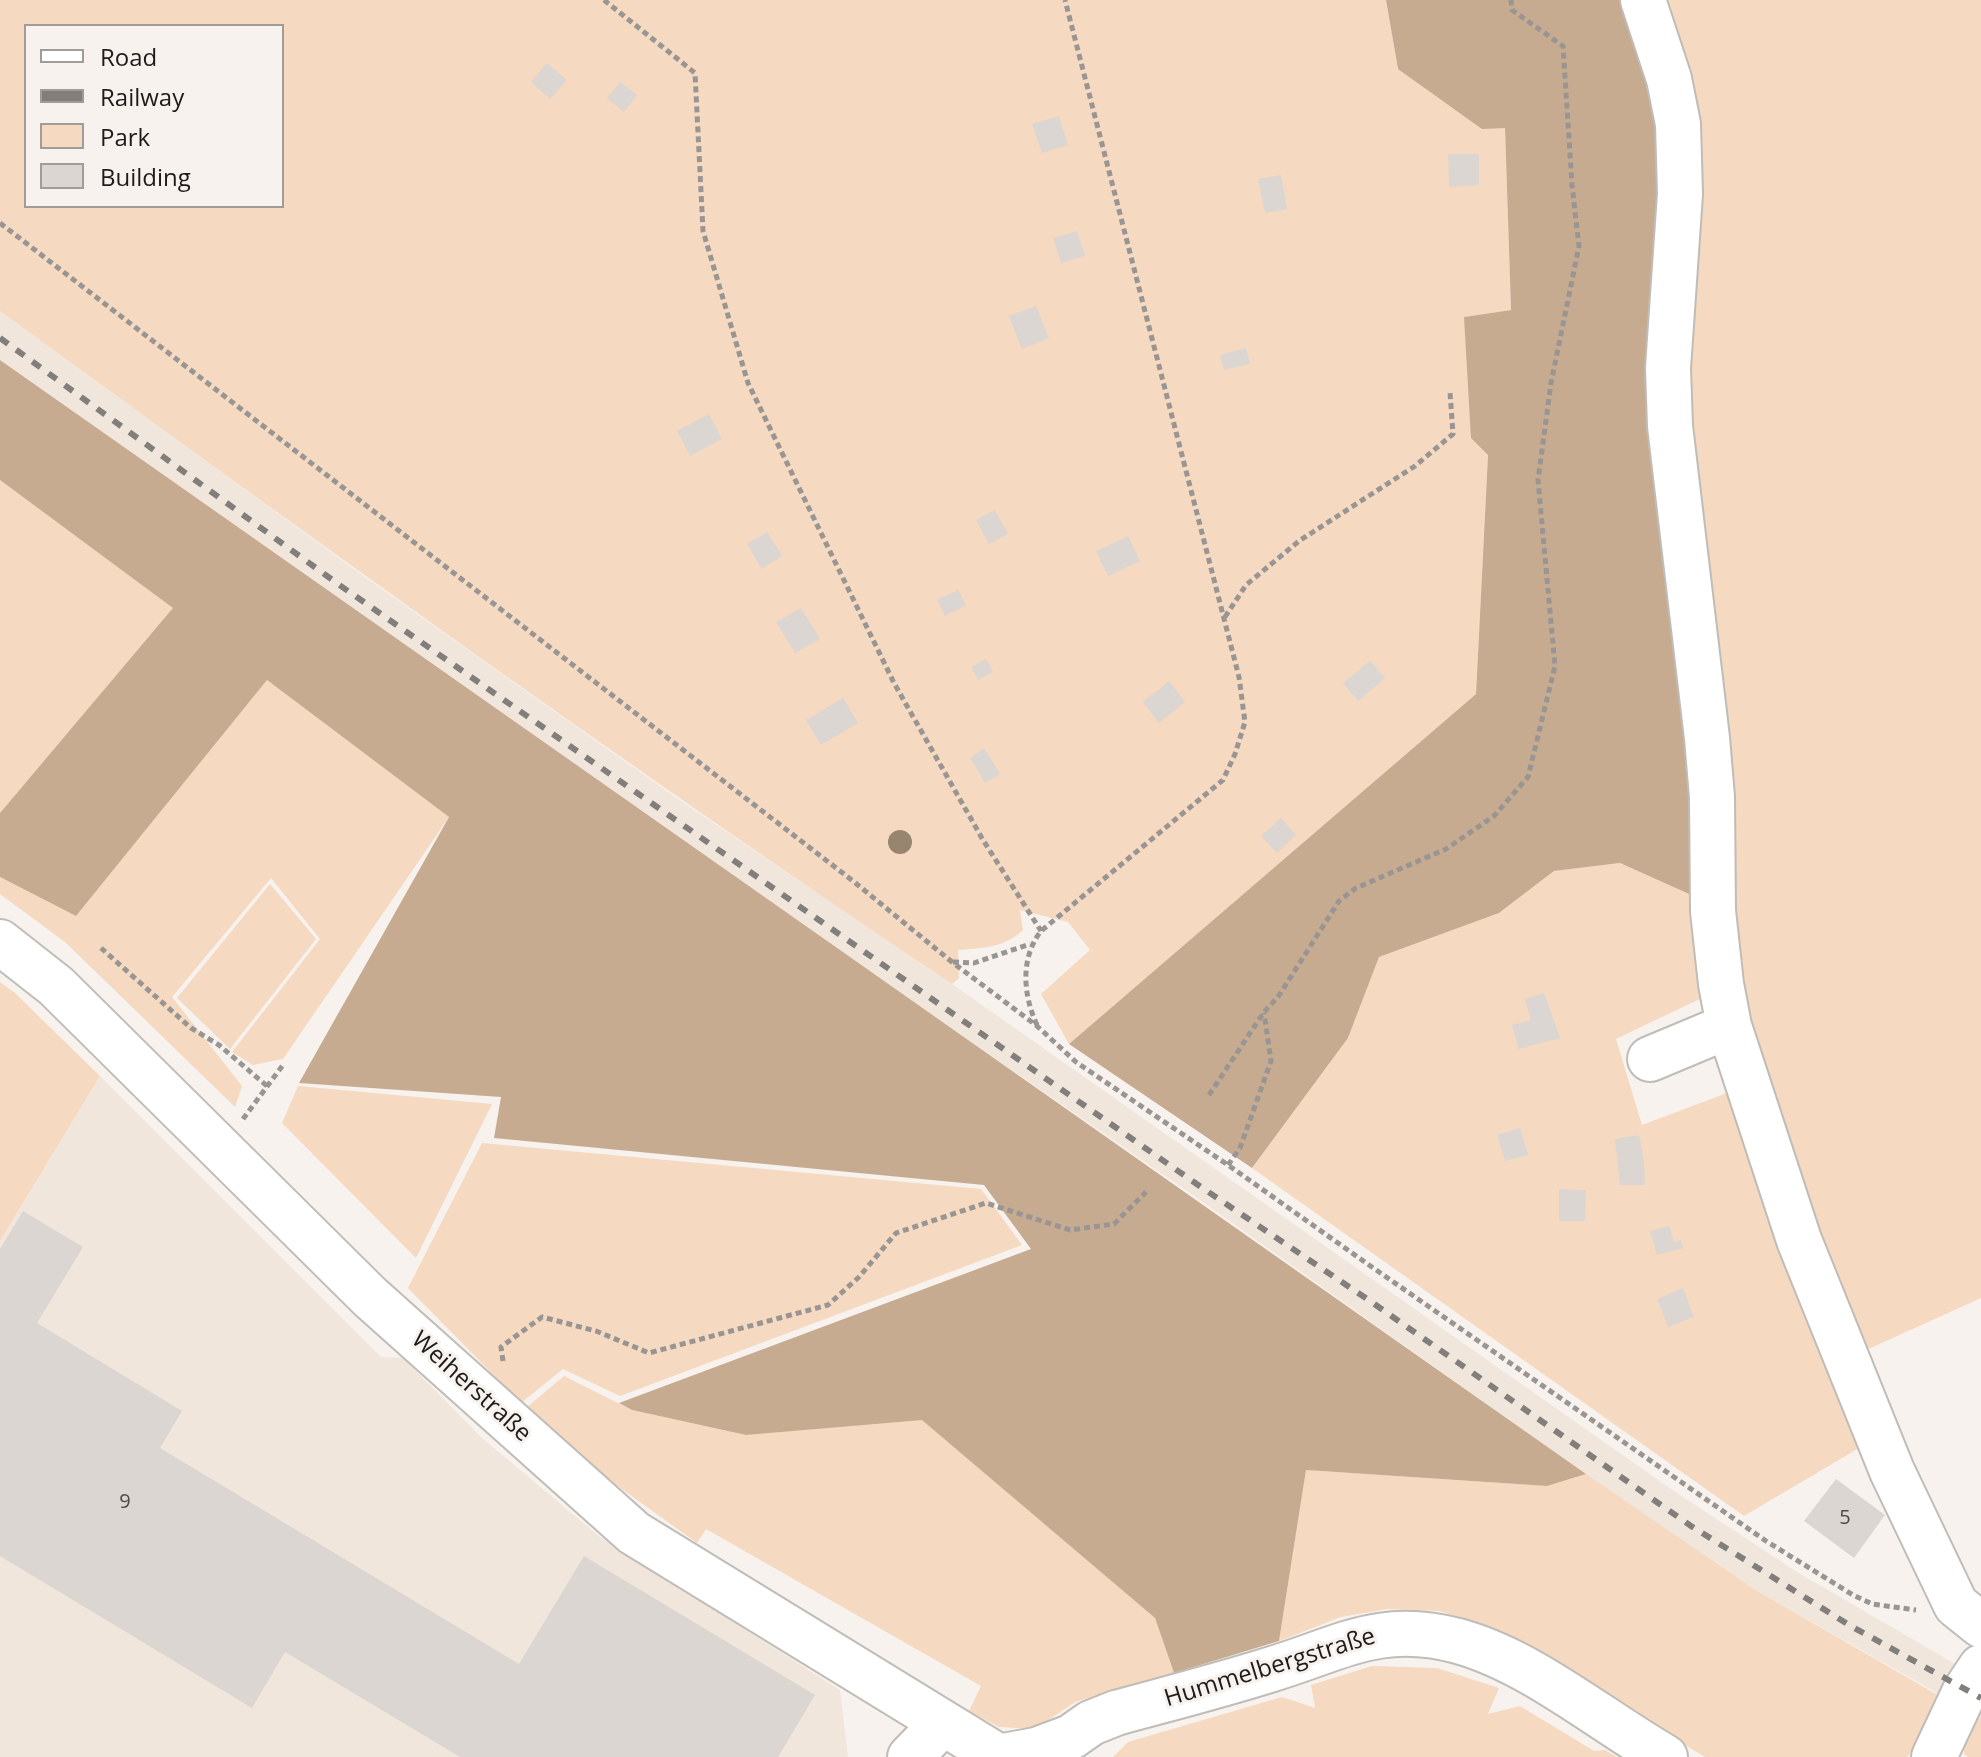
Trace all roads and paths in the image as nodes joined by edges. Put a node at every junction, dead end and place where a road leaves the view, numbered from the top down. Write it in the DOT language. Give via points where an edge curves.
graph roads {
  1 [pos="604,0"];
  2 [pos="1065,0"];
  3 [pos="1511,0"];
  4 [pos="1643,0"];
  5 [pos="0,223"];
  6 [pos="1450,392"];
  7 [pos="1224,618"];
  8 [pos="1041,931"];
  9 [pos="0,942"];
  10 [pos="1030,944"];
  11 [pos="101,948"];
  12 [pos="952,962"];
  13 [pos="1264,1012"];
  14 [pos="1037,1026"];
  15 [pos="1729,1026"];
  16 [pos="1650,1059"];
  17 [pos="283,1065"];
  18 [pos="267,1086"];
  19 [pos="1209,1095"];
  20 [pos="221,1149"];
  21 [pos="1228,1165"];
  22 [pos="1146,1192"];
  23 [pos="503,1362"];
  24 [pos="1969,1615"];
  25 [pos="1981,1667"];
  26 [pos="943,1723"];
  27 [pos="910,1757"];
  28 [pos="999,1757"];
  29 [pos="1665,1757"];
  30 [pos="1934,1757"];
  1 -- 8 [label="path" via="695,73 703,231 748,383 894,683"];
  2 -- 7 [label="path"];
  3 -- 13 [label="path" via="1512,10 1563,46 1579,246 1538,480 1555,666 1541,730 1528,777 1494,816 1446,849 1356,888 1339,901"];
  4 -- 15 [label="street" via="1678,124 1670,426 1707,738 1713,911"];
  5 -- 12 [label="path"];
  6 -- 7 [label="path" via="1453,434 1415,466 1299,541 1246,585"];
  7 -- 8 [label="path" via="1245,722 1223,780"];
  8 -- 10 [label="path"];
  9 -- 20 [label="street, Weiherstraße" via="56,986"];
  10 -- 12 [label="path" via="974,963"];
  10 -- 14 [label="path" via="1027,1003"];
  11 -- 18 [label="path"];
  12 -- 14 [label="path"];
  13 -- 19 [label="path"];
  13 -- 21 [label="path" via="1271,1061 1240,1148"];
  14 -- 21 [label="path" via="1076,1062"];
  15 -- 16 [label="street"];
  15 -- 24 [label="street" via="1832,1325 1892,1471"];
  17 -- 18 [label="path"];
  18 -- 20 [label="path"];
  20 -- 26 [label="street, Weiherstraße" via="370,1297 634,1533"];
  21 -- 24 [label="path" via="1741,1523 1853,1595 1893,1608"];
  22 -- 23 [label="path" via="1114,1224 1070,1230 986,1203 896,1233 828,1305 649,1353 542,1317 501,1347"];
  25 -- 30 [label="street"];
  26 -- 27 [label="street"];
  26 -- 28 [label="street, Weiherstraße"];
  28 -- 29 [label="street, Hummelbergstraße" via="1071,1737 1116,1713 1288,1664 1335,1645 1392,1633 1457,1641 1523,1668"];
}
